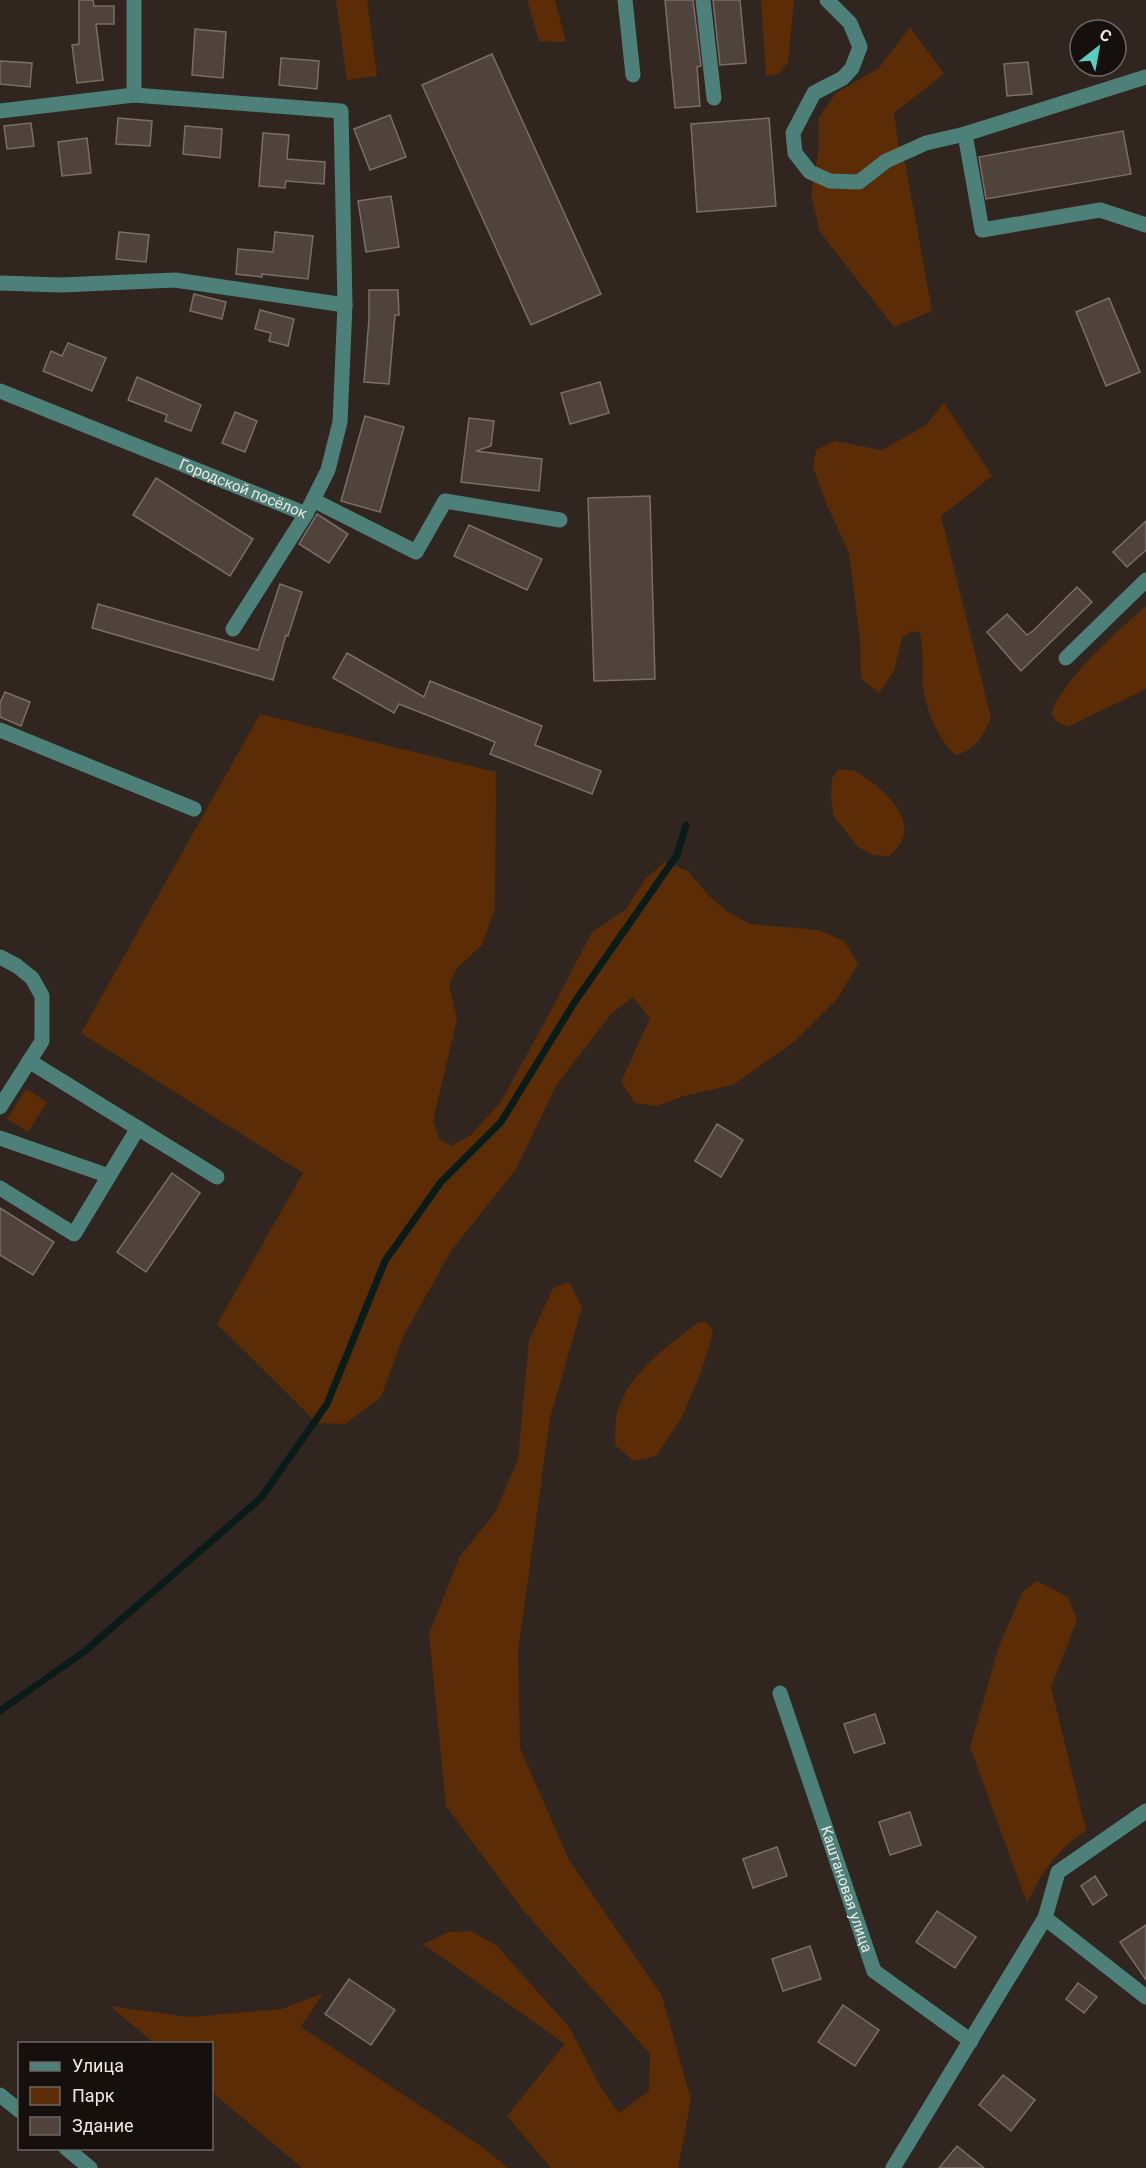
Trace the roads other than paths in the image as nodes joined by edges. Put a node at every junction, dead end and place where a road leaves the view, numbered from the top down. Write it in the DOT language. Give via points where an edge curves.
graph roads {
  1 [pos="134,0"];
  2 [pos="625,0"];
  3 [pos="703,0"];
  4 [pos="827,0"];
  5 [pos="633,75"];
  6 [pos="1146,76"];
  7 [pos="134,95"];
  8 [pos="714,98"];
  9 [pos="0,111"];
  10 [pos="965,134"];
  11 [pos="1146,225"];
  12 [pos="0,283"];
  13 [pos="345,305"];
  14 [pos="0,391"];
  15 [pos="313,500"];
  16 [pos="306,514"];
  17 [pos="560,520"];
  18 [pos="1146,580"];
  19 [pos="233,629"];
  20 [pos="1066,658"];
  21 [pos="0,730"];
  22 [pos="194,809"];
  23 [pos="0,957"];
  24 [pos="29,1061"];
  25 [pos="0,1107"];
  26 [pos="138,1128"];
  27 [pos="0,1138"];
  28 [pos="109,1176"];
  29 [pos="218,1177"];
  30 [pos="0,1188"];
  31 [pos="780,1693"];
  32 [pos="1146,1811"];
  33 [pos="1045,1918"];
  34 [pos="1146,1997"];
  35 [pos="970,2041"];
  36 [pos="0,2095"];
  37 [pos="18,2109"];
  38 [pos="68,2150"];
  39 [pos="90,2168"];
  40 [pos="893,2168"];
  1 -- 7 [label="street"];
  2 -- 5 [label="street"];
  3 -- 8 [label="street"];
  4 -- 10 [label="street" via="850,23 860,47 852,68 843,78 814,93 794,133 795,153 810,172 830,182 859,182 886,161 926,143"];
  6 -- 10 [label="street"];
  7 -- 9 [label="street"];
  7 -- 13 [label="street, Городской посёлок" via="341,111"];
  10 -- 11 [label="street" via="982,230 1100,210"];
  12 -- 13 [label="street" via="61,285 174,280"];
  13 -- 15 [label="street, Городской посёлок" via="340,422 328,470"];
  14 -- 16 [label="street, Городской посёлок"];
  15 -- 16 [label="street, Городской посёлок"];
  15 -- 17 [label="street" via="416,552 445,501"];
  16 -- 19 [label="street"];
  18 -- 20 [label="street"];
  21 -- 22 [label="street"];
  23 -- 24 [label="street" via="32,978 42,996 42,1041"];
  24 -- 25 [label="street"];
  24 -- 26 [label="street"];
  26 -- 28 [label="street"];
  26 -- 29 [label="street"];
  27 -- 28 [label="street"];
  28 -- 30 [label="street" via="74,1234"];
  31 -- 35 [label="street, Каштановая улица" via="874,1971"];
  32 -- 33 [label="street" via="1058,1872"];
  33 -- 34 [label="street"];
  33 -- 35 [label="street"];
  35 -- 40 [label="street"];
  36 -- 37 [label="street"];
  38 -- 39 [label="street"];
}
